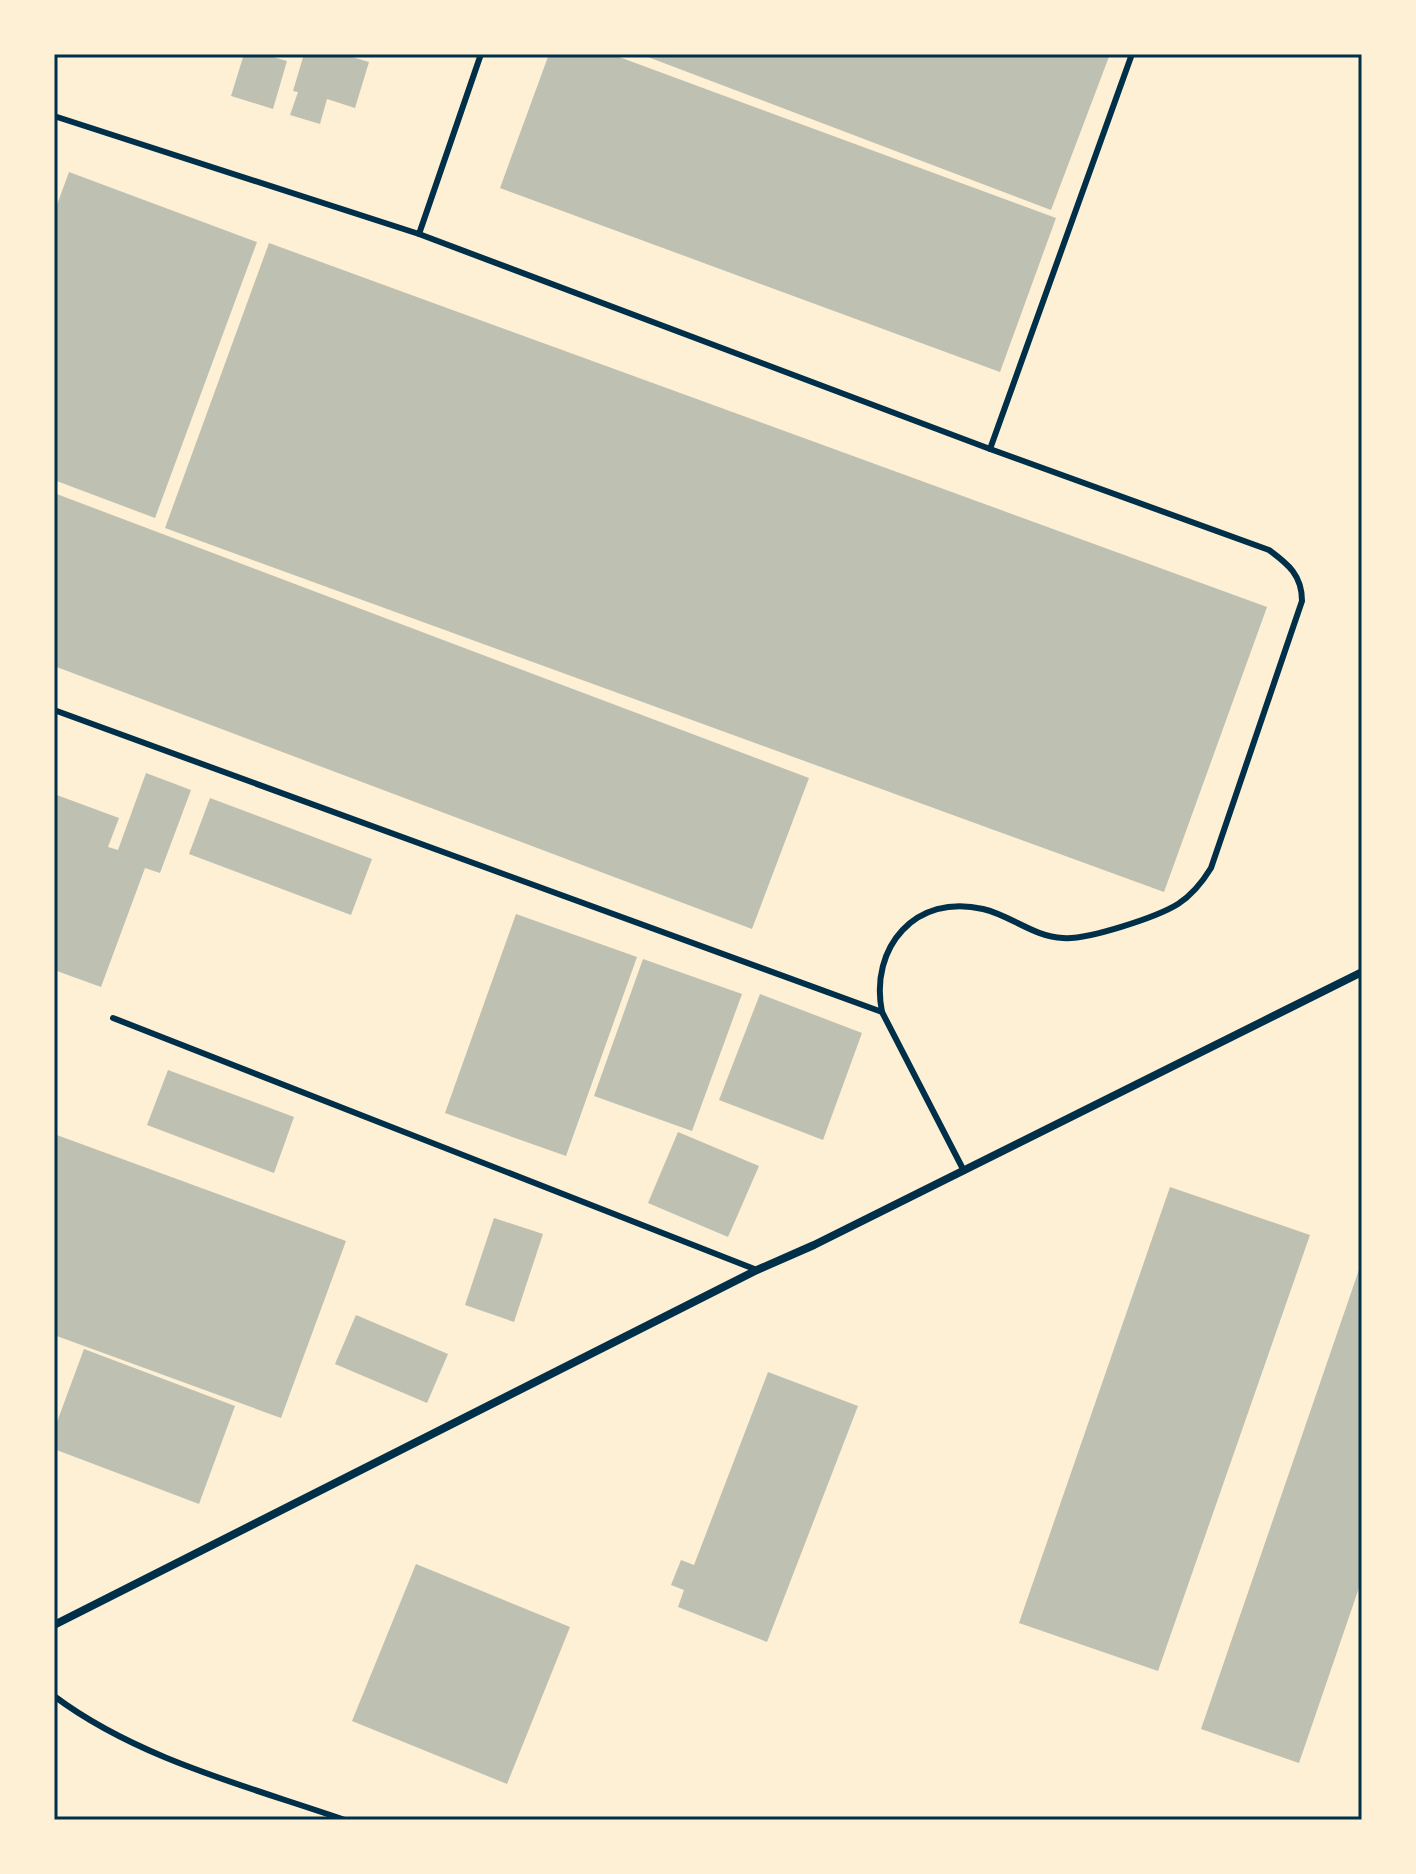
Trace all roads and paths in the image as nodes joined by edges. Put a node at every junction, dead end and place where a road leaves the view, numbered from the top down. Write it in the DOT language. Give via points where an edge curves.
graph roads {
  1 [pos="481,54"];
  2 [pos="1132,54"];
  3 [pos="54,116"];
  4 [pos="419,234"];
  5 [pos="990,449"];
  6 [pos="54,710"];
  7 [pos="1362,972"];
  8 [pos="882,1012"];
  9 [pos="113,1018"];
  10 [pos="964,1171"];
  11 [pos="757,1270"];
  12 [pos="54,1625"];
  13 [pos="54,1696"];
  14 [pos="345,1820"];
  1 -- 4 [label="lane"];
  2 -- 5 [label="lane"];
  3 -- 4 [label="lane"];
  4 -- 5 [label="lane"];
  5 -- 8 [label="lane" via="1269,550 1296,573 1302,601 1211,868 1193,891 1178,904 1085,938 1047,935 986,909 938,909 908,923 894,937 879,988"];
  6 -- 8 [label="lane"];
  7 -- 10 [label="street"];
  8 -- 10 [label="lane"];
  9 -- 11 [label="lane"];
  10 -- 11 [label="street"];
  11 -- 12 [label="street"];
  13 -- 14 [label="lane" via="151,1750"];
}
